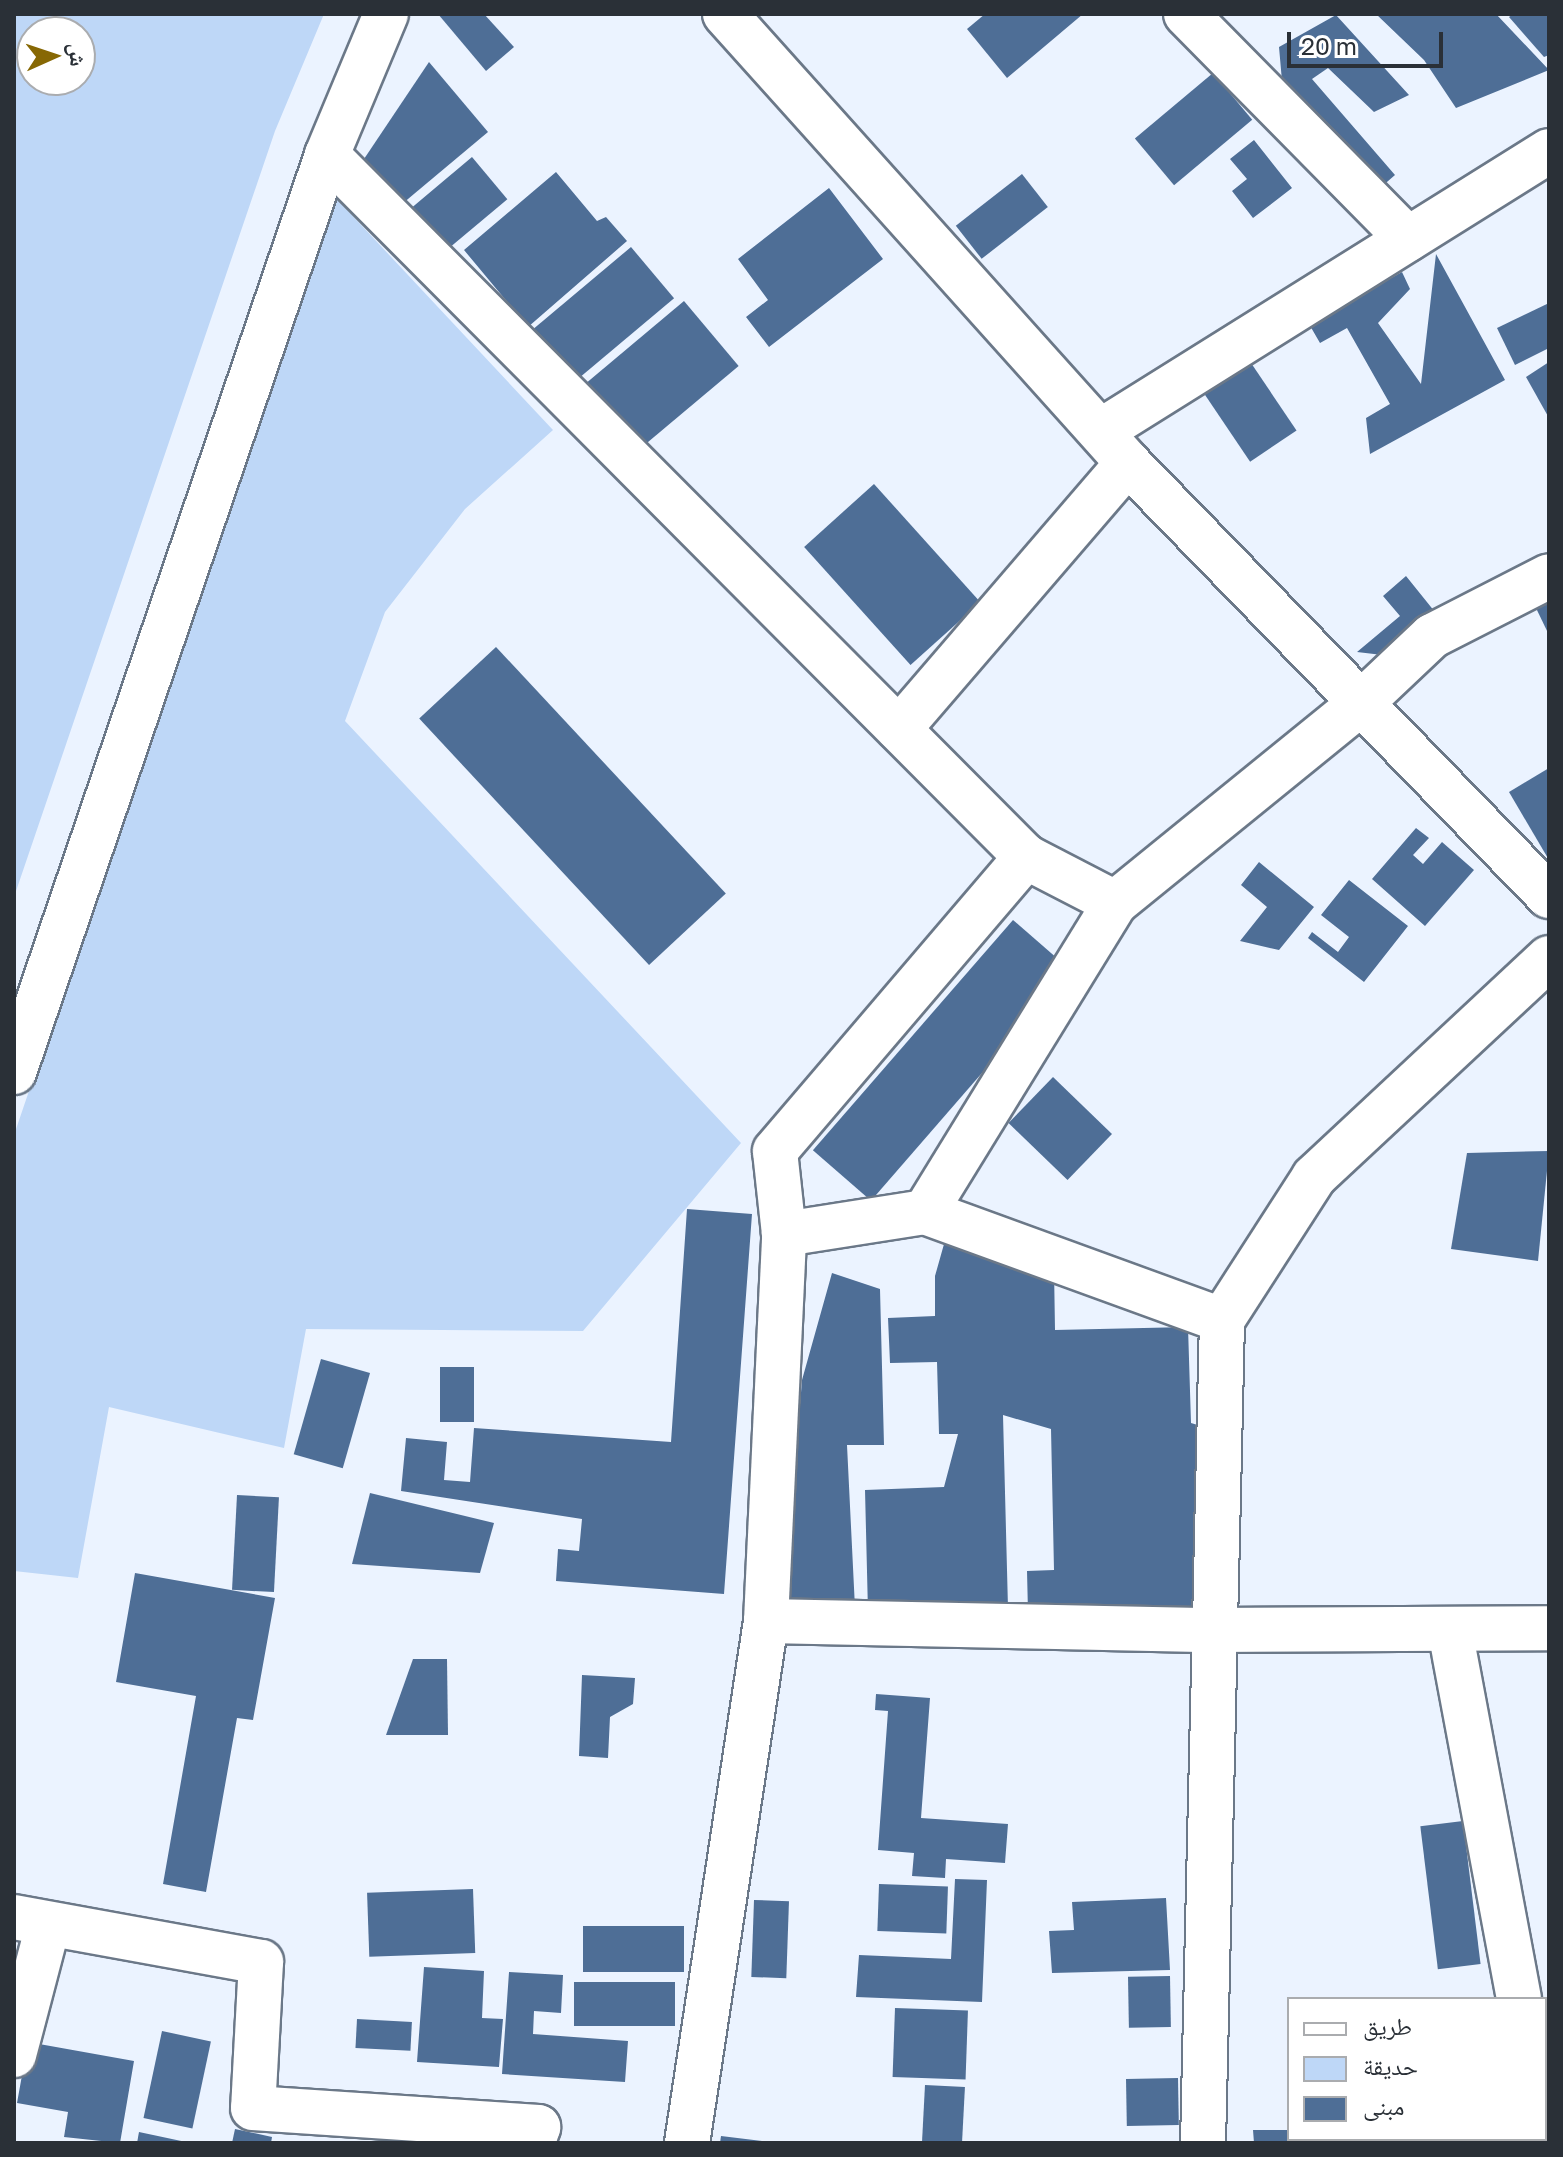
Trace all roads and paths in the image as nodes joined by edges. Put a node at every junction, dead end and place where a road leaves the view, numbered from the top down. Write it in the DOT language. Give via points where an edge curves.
graph roads {
  1 [pos="386,14"];
  2 [pos="725,14"];
  3 [pos="1186,14"];
  4 [pos="1549,151"];
  5 [pos="327,155"];
  6 [pos="1408,239"];
  7 [pos="1115,447"];
  8 [pos="1549,576"];
  9 [pos="1360,704"];
  10 [pos="899,729"];
  11 [pos="1026,857"];
  12 [pos="1549,896"];
  13 [pos="1115,903"];
  14 [pos="1549,958"];
  15 [pos="14,1072"];
  16 [pos="925,1212"];
  17 [pos="784,1234"];
  18 [pos="1222,1320"];
  19 [pos="766,1621"];
  20 [pos="1549,1628"];
  21 [pos="1213,1630"];
  22 [pos="1450,1630"];
  23 [pos="31,1921"];
  24 [pos="1519,1997"];
  25 [pos="14,2055"];
  26 [pos="533,2143"];
  27 [pos="687,2143"];
  28 [pos="1203,2143"];
  1 -- 5 [label="street"];
  2 -- 7 [label="street"];
  3 -- 6 [label="street"];
  4 -- 6 [label="street"];
  5 -- 10 [label="street"];
  5 -- 15 [label="street"];
  6 -- 7 [label="street"];
  7 -- 9 [label="street"];
  7 -- 10 [label="street"];
  8 -- 9 [label="street" via="1432,636"];
  9 -- 12 [label="street"];
  9 -- 13 [label="street"];
  10 -- 11 [label="street"];
  11 -- 13 [label="street"];
  11 -- 17 [label="street" via="775,1151"];
  13 -- 16 [label="street"];
  14 -- 18 [label="street" via="1314,1177"];
  16 -- 17 [label="street"];
  16 -- 18 [label="street"];
  17 -- 19 [label="street"];
  18 -- 21 [label="street"];
  19 -- 21 [label="street"];
  19 -- 27 [label="street"];
  20 -- 22 [label="street"];
  21 -- 22 [label="street"];
  21 -- 28 [label="street"];
  22 -- 24 [label="street"];
  23 -- 25 [label="street"];
  23 -- 26 [label="street" via="261,1962 253,2108 538,2127"];
}
